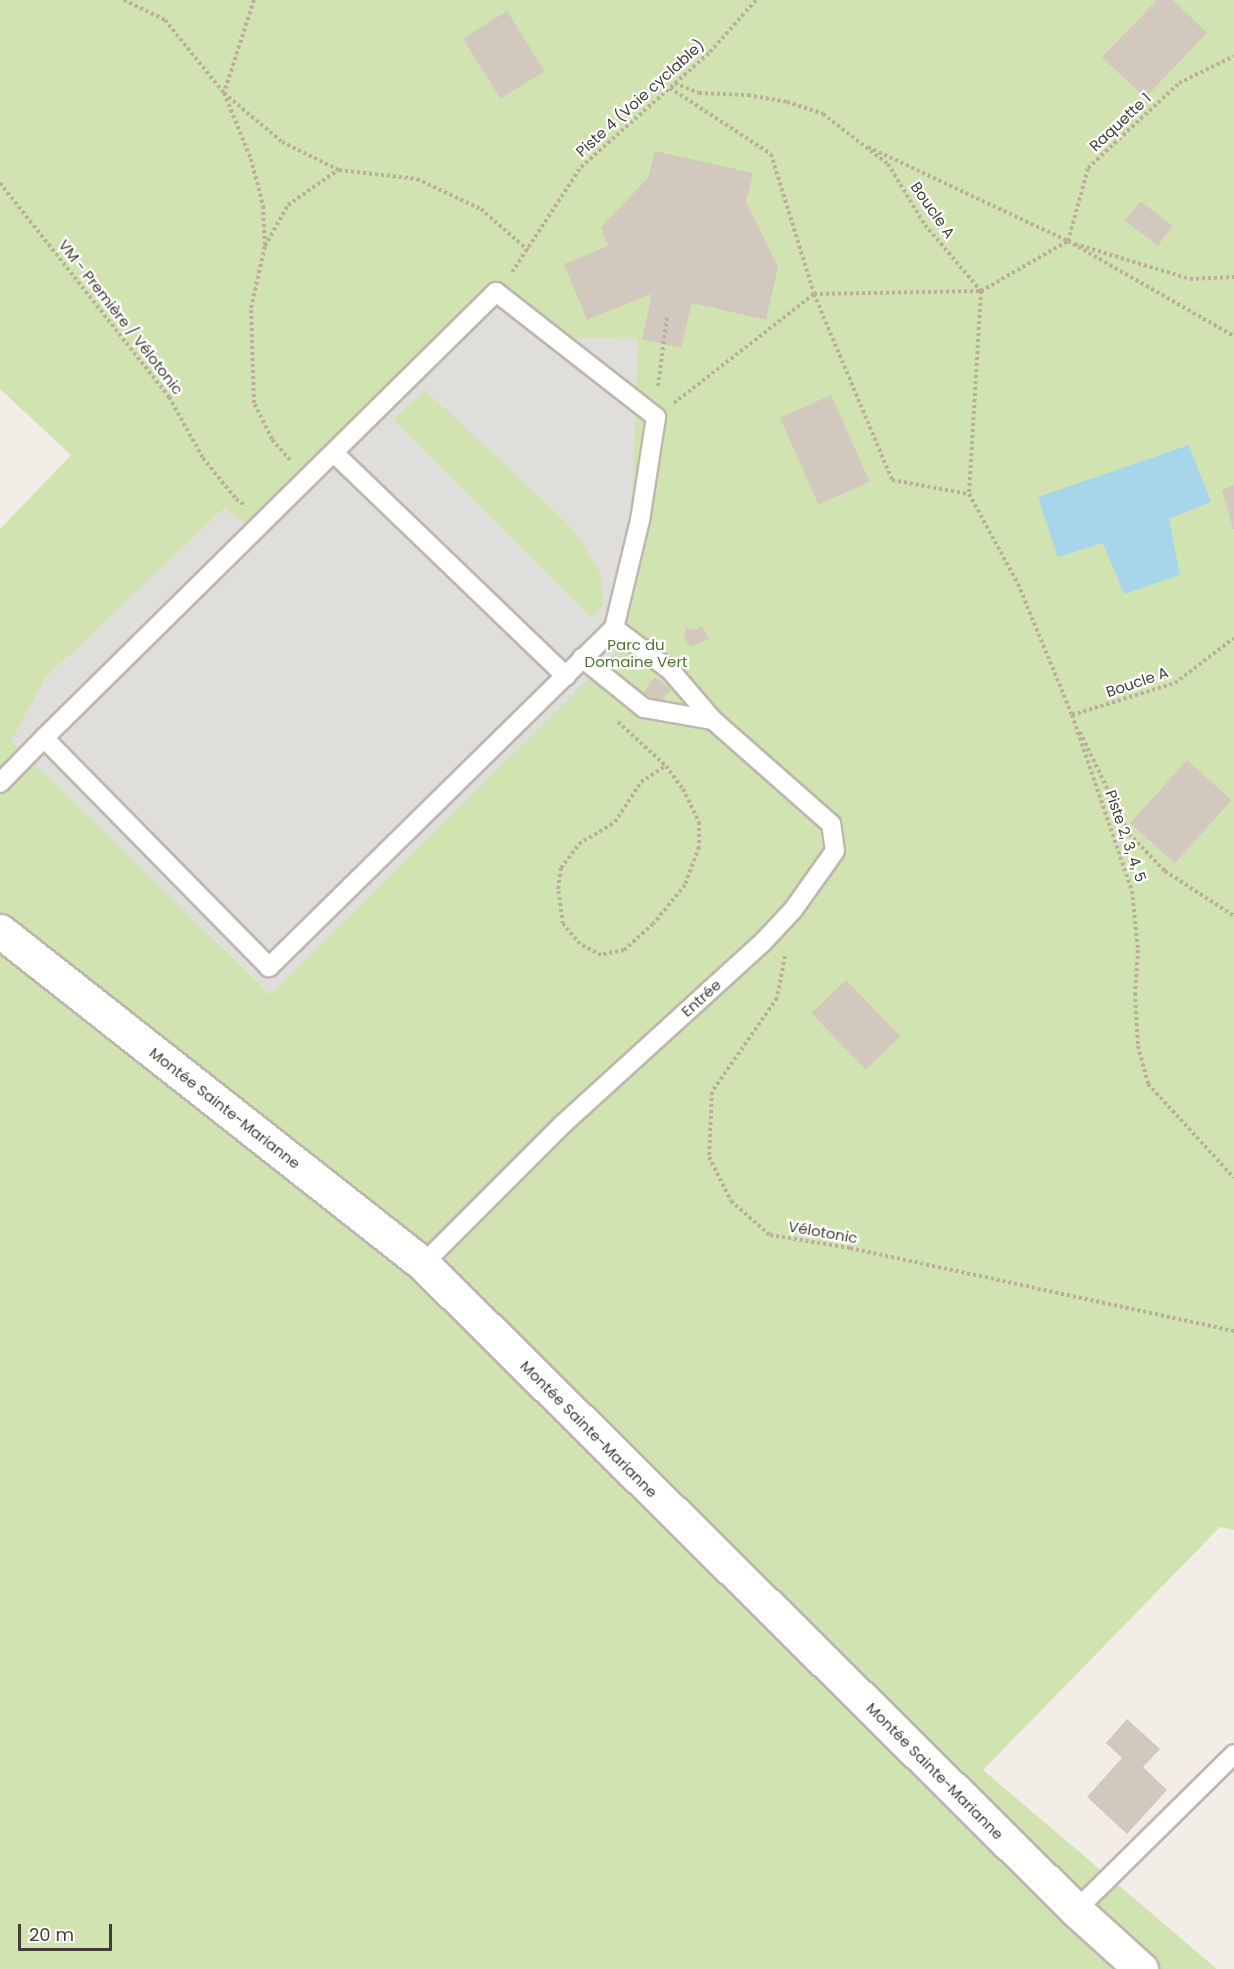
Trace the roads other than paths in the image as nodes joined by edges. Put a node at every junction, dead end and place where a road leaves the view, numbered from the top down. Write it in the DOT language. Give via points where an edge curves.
graph roads {
  1 [pos="334,453"];
  2 [pos="614,628"];
  3 [pos="582,658"];
  4 [pos="566,676"];
  5 [pos="713,720"];
  6 [pos="44,738"];
  7 [pos="0,783"];
  8 [pos="0,931"];
  9 [pos="423,1264"];
  10 [pos="1234,1754"];
  11 [pos="1076,1910"];
  12 [pos="1141,1969"];
  1 -- 2 [label="lane" via="496,292 656,417 639,520"];
  1 -- 4 [label="lane"];
  1 -- 6 [label="lane"];
  2 -- 3 [label="lane"];
  2 -- 5 [label="lane, Entrée" via="670,670"];
  3 -- 4 [label="lane"];
  3 -- 5 [label="lane" via="644,708"];
  4 -- 6 [label="lane" via="269,967"];
  5 -- 9 [label="lane, Entrée" via="831,824 835,851 793,910 563,1124"];
  6 -- 7 [label="lane"];
  8 -- 9 [label="street, Montée Sainte-Marianne"];
  9 -- 11 [label="street, Montée Sainte-Marianne"];
  10 -- 11 [label="lane"];
  11 -- 12 [label="street, Montée Sainte-Marianne"];
}
